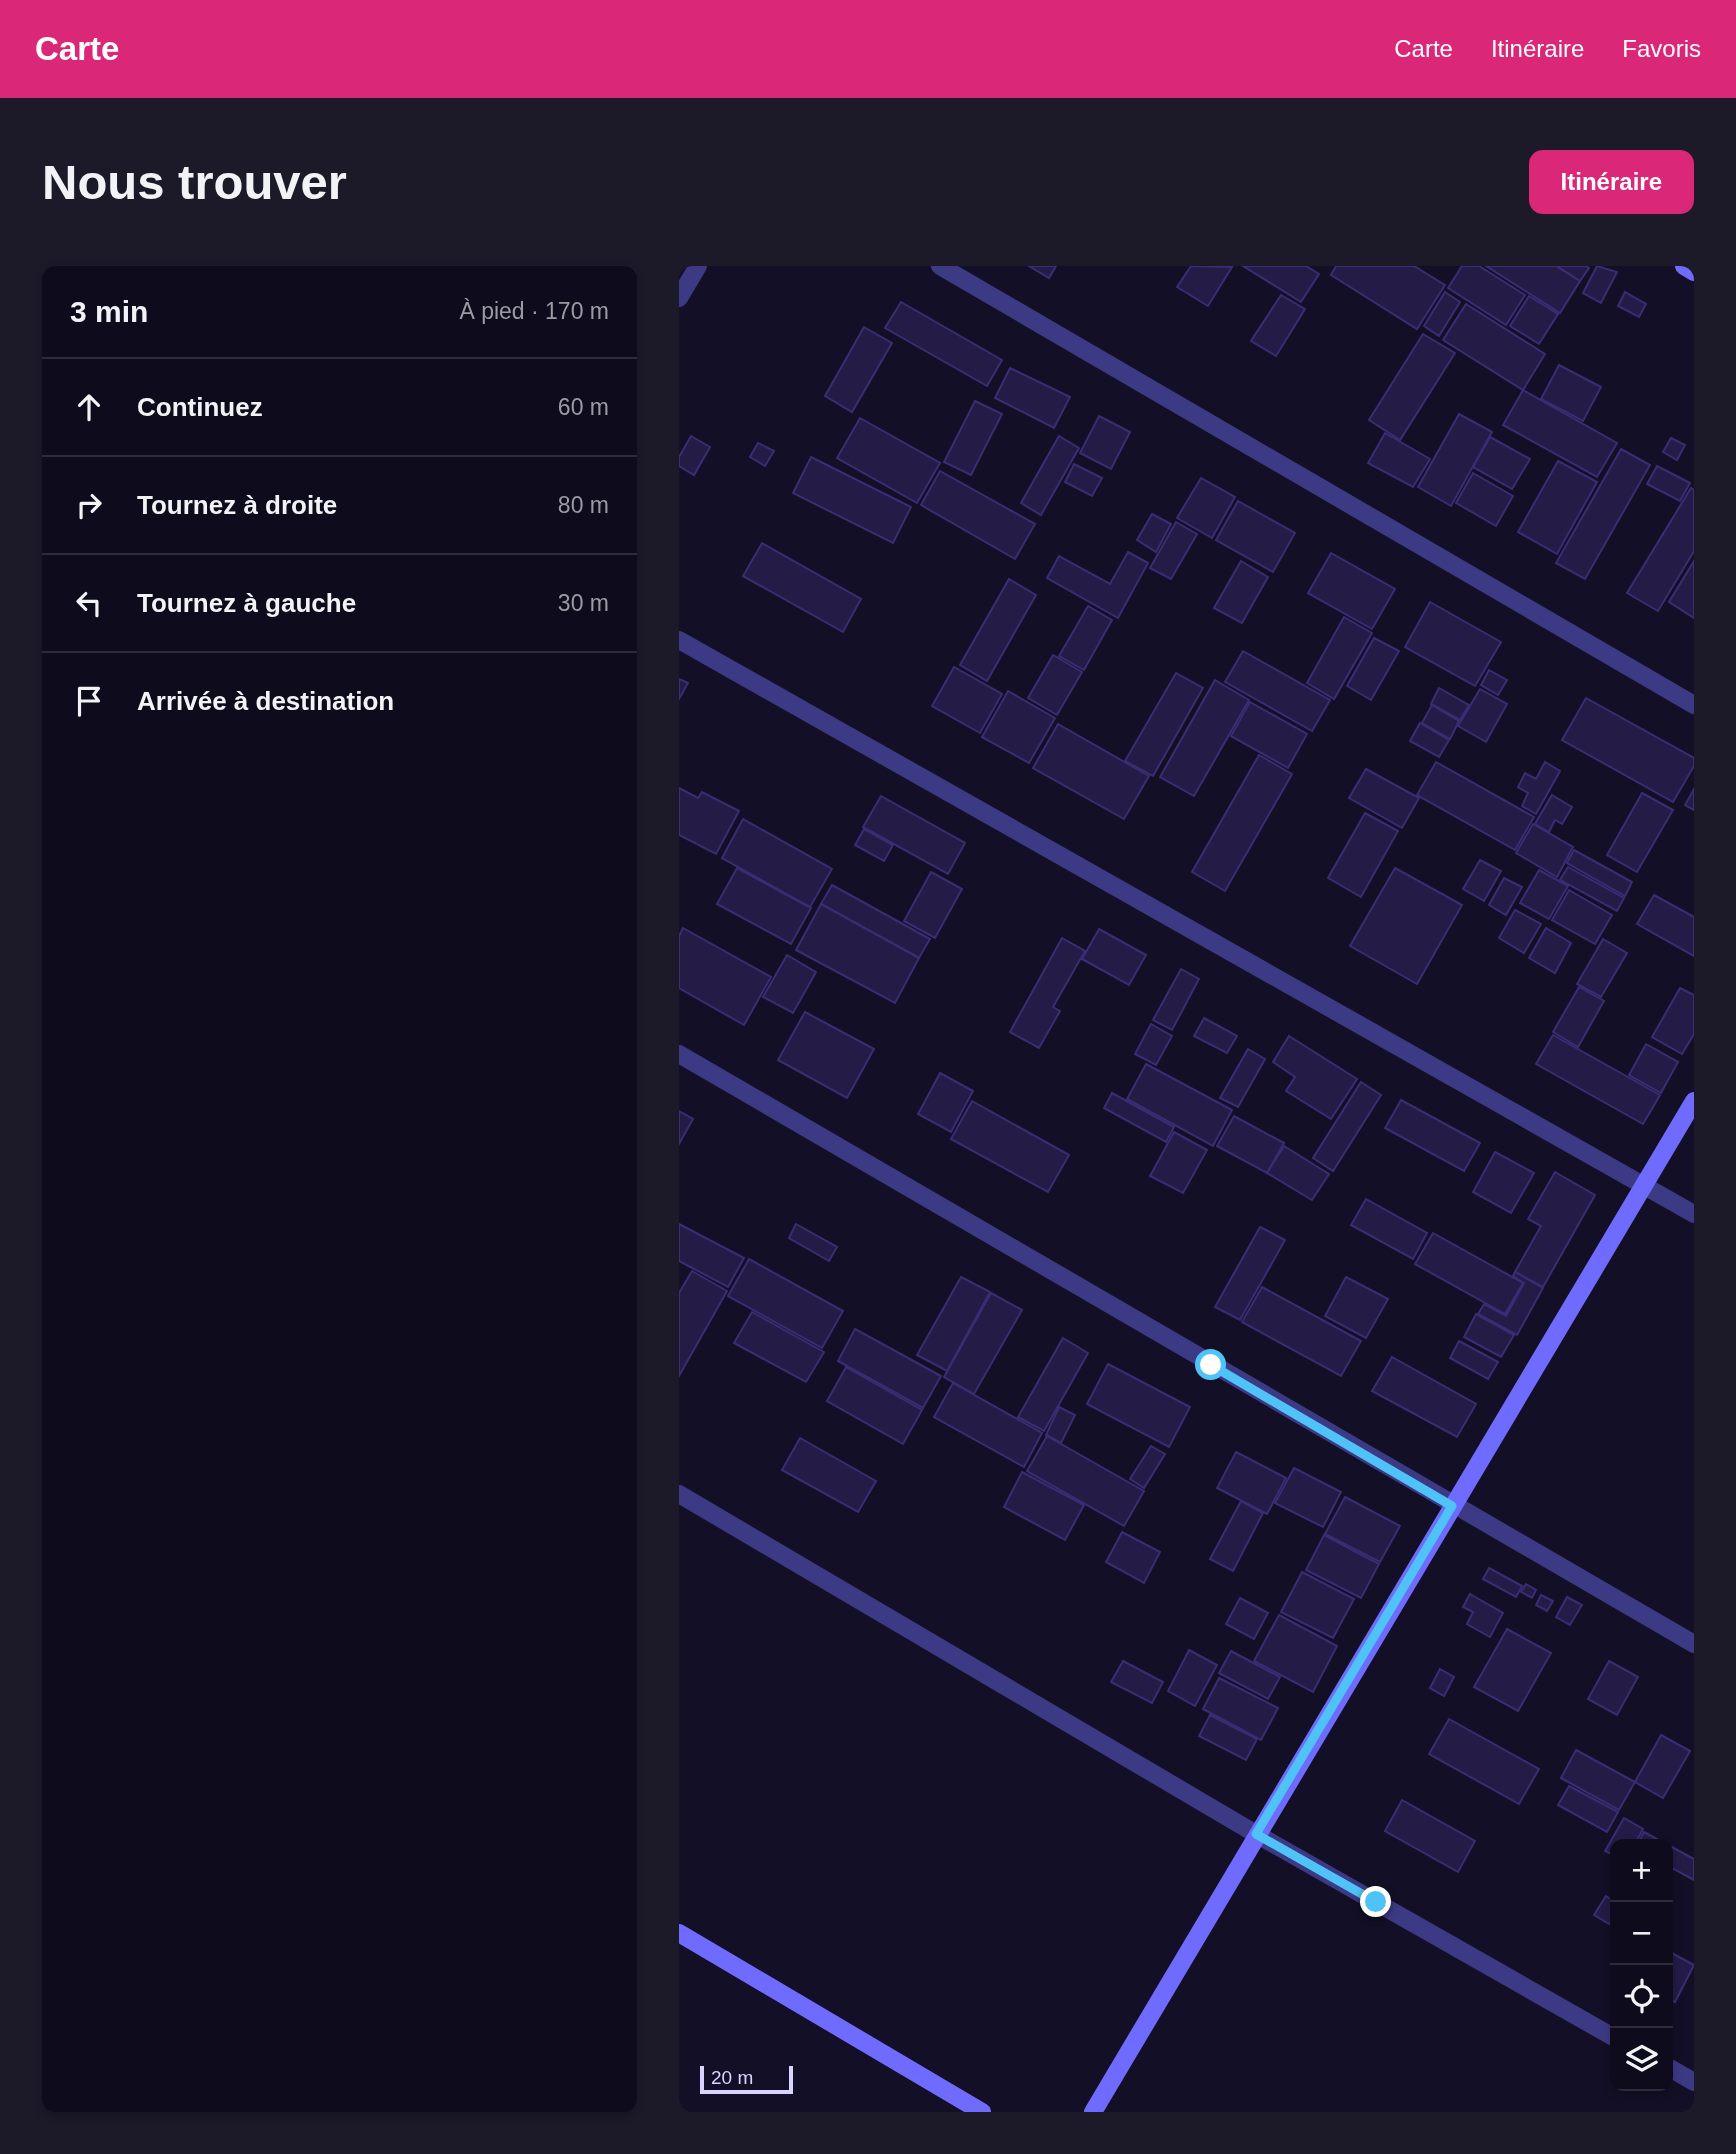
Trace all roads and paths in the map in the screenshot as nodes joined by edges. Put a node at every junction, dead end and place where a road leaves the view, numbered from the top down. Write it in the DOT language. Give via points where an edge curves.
graph roads {
  1 [pos="698,266"];
  2 [pos="940,266"];
  3 [pos="1684,266"];
  4 [pos="1694,272"];
  5 [pos="679,298"];
  6 [pos="679,640"];
  7 [pos="1694,705"];
  8 [pos="679,1054"];
  9 [pos="1694,1101"];
  10 [pos="1643,1184"];
  11 [pos="1694,1214"];
  12 [pos="679,1494"];
  13 [pos="1452,1506"];
  14 [pos="1694,1644"];
  15 [pos="1256,1834"];
  16 [pos="679,1933"];
  17 [pos="1610,2035"];
  18 [pos="1673,2070"];
  19 [pos="1694,2082"];
  20 [pos="982,2112"];
  21 [pos="1093,2112"];
  1 -- 5 [label="street"];
  2 -- 7 [label="street"];
  3 -- 4 [label="street"];
  6 -- 10 [label="street"];
  8 -- 13 [label="street"];
  9 -- 10 [label="street"];
  10 -- 11 [label="street"];
  10 -- 13 [label="street"];
  12 -- 15 [label="street"];
  13 -- 14 [label="street"];
  13 -- 15 [label="street"];
  15 -- 17 [label="street"];
  15 -- 21 [label="street"];
  16 -- 20 [label="street"];
  18 -- 19 [label="street"];
}
